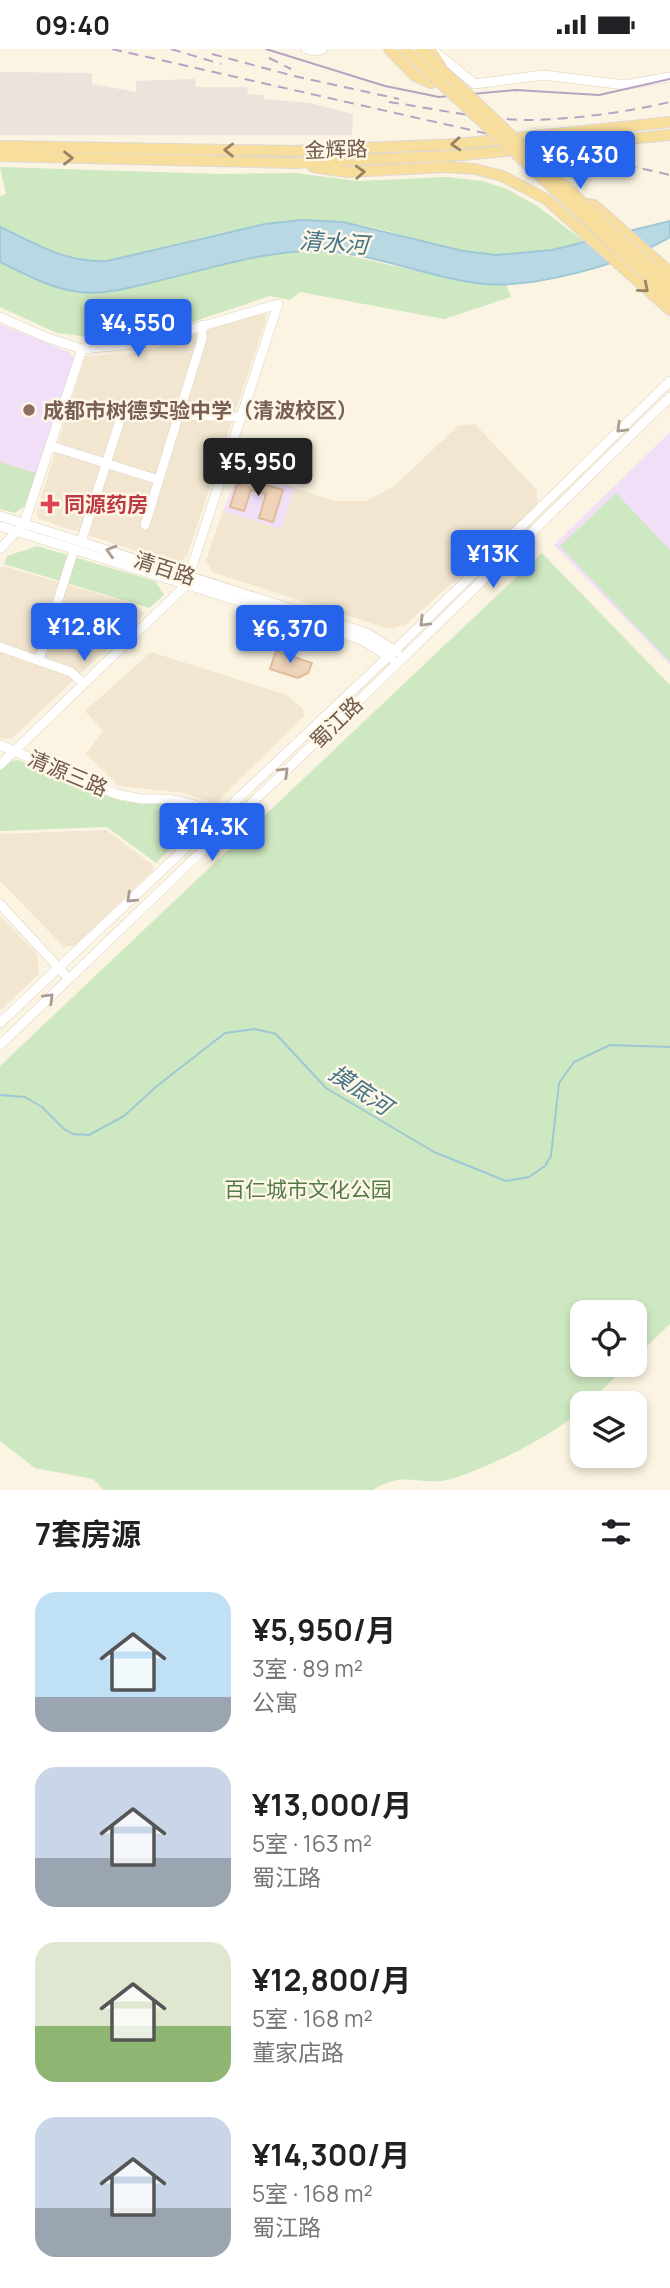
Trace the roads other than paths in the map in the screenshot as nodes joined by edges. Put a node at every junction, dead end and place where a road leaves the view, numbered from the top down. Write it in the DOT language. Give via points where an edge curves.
graph roads {
  1 [pos="306,49"];
  2 [pos="323,49"];
  3 [pos="389,49"];
  4 [pos="404,49"];
  5 [pos="420,49"];
  6 [pos="431,49"];
  7 [pos="670,77"];
  8 [pos="670,122"];
  9 [pos="670,135"];
  10 [pos="0,145"];
  11 [pos="0,156"];
  12 [pos="293,163"];
  13 [pos="580,230"];
  14 [pos="670,272"];
  15 [pos="652,274"];
  16 [pos="670,285"];
  17 [pos="670,297"];
  18 [pos="670,310"];
  19 [pos="0,317"];
  20 [pos="202,325"];
  21 [pos="82,349"];
  22 [pos="670,381"];
  23 [pos="670,397"];
  24 [pos="179,415"];
  25 [pos="241,418"];
  26 [pos="51,446"];
  27 [pos="106,463"];
  28 [pos="159,480"];
  29 [pos="0,516"];
  30 [pos="145,525"];
  31 [pos="0,526"];
  32 [pos="21,528"];
  33 [pos="81,542"];
  34 [pos="0,548"];
  35 [pos="74,550"];
  36 [pos="188,580"];
  37 [pos="0,647"];
  38 [pos="392,653"];
  39 [pos="39,660"];
  40 [pos="400,661"];
  41 [pos="84,684"];
  42 [pos="0,745"];
  43 [pos="15,751"];
  44 [pos="0,765"];
  45 [pos="218,816"];
  46 [pos="0,904"];
  47 [pos="58,967"];
  48 [pos="69,979"];
  49 [pos="0,1023"];
  50 [pos="0,1045"];
  1 -- 2 [label="street"];
  3 -- 6 [label="main road" via="415,76 431,83 439,78 442,67"];
  4 -- 15 [label="main road, bridge"];
  5 -- 15 [label="main road, bridge"];
  6 -- 7 [label="street" via="475,85 543,75 625,85"];
  8 -- 10 [label="main road, 金辉路, one-way" via="458,145 306,150"];
  9 -- 12 [label="main road, 金辉路" via="464,155"];
  11 -- 12 [label="main road, 金辉路, one-way"];
  12 -- 13 [label="main road, one-way" via="347,172 475,169 525,185"];
  13 -- 14 [label="main road" via="576,214 588,204 594,205"];
  13 -- 18 [label="main road, one-way"];
  15 -- 16 [label="main road"];
  15 -- 17 [label="main road"];
  19 -- 21 [label="street"];
  20 -- 21 [label="street" via="145,344"];
  20 -- 24 [label="street"];
  20 -- 25 [label="street" via="278,303"];
  21 -- 26 [label="street"];
  22 -- 38 [label="street, 蜀江路, one-way"];
  23 -- 40 [label="street, 蜀江路"];
  24 -- 25 [label="street"];
  24 -- 27 [label="street" via="131,405 122,411"];
  24 -- 28 [label="street"];
  25 -- 36 [label="street"];
  26 -- 27 [label="street"];
  26 -- 32 [label="street"];
  27 -- 28 [label="street"];
  27 -- 33 [label="street"];
  28 -- 30 [label="street"];
  29 -- 32 [label="street, 清百路"];
  31 -- 32 [label="street, 清百路"];
  32 -- 33 [label="street, 清百路"];
  32 -- 34 [label="street"];
  32 -- 35 [label="street, 清百路"];
  36 -- 33 [label="street, 清百路, one-way"];
  35 -- 36 [label="street, 清百路"];
  35 -- 39 [label="street"];
  36 -- 38 [label="street, 清百路"];
  36 -- 41 [label="street"];
  37 -- 39 [label="street"];
  38 -- 40 [label="street, 清百路"];
  38 -- 45 [label="street, 蜀江路"];
  39 -- 41 [label="street" via="71,672"];
  48 -- 40 [label="street, 蜀江路, one-way"];
  41 -- 43 [label="street"];
  42 -- 43 [label="street, 清源三路"];
  43 -- 44 [label="street"];
  43 -- 45 [label="street, 清源三路" via="116,794 169,799"];
  45 -- 47 [label="street, 蜀江路, one-way"];
  46 -- 47 [label="street"];
  47 -- 48 [label="street"];
  47 -- 49 [label="street, 蜀江路"];
  50 -- 48 [label="street, 蜀江路, one-way"];
}
